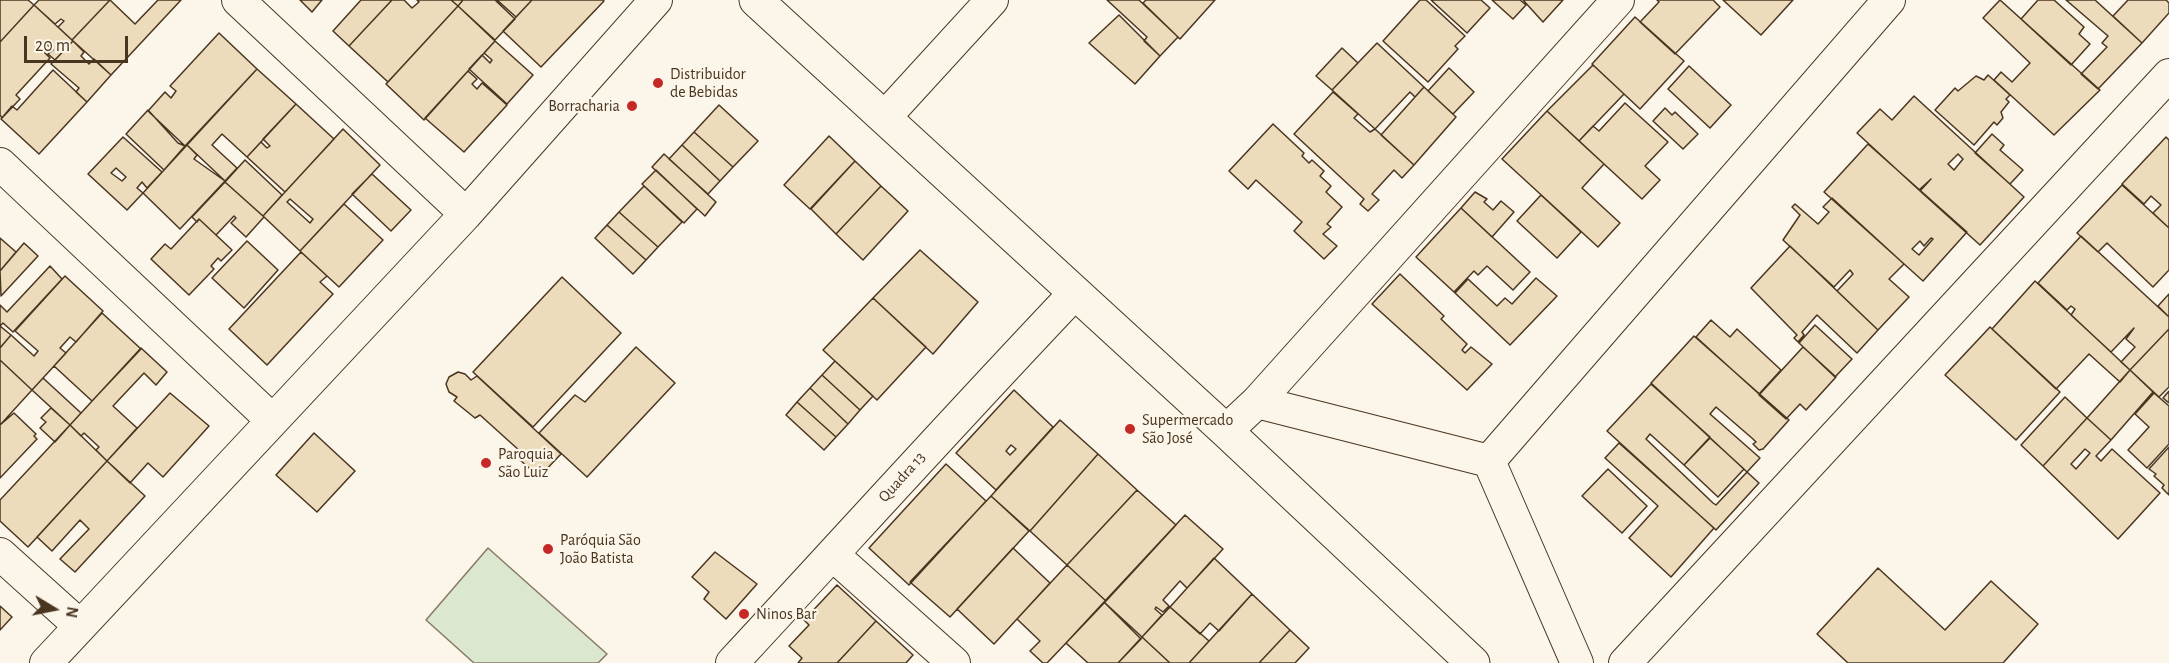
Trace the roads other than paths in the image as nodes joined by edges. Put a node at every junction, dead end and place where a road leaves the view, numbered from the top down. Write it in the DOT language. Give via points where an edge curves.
graph roads {
  1 [pos="238,0"];
  2 [pos="656,0"];
  3 [pos="756,0"];
  4 [pos="992,0"];
  5 [pos="1618,0"];
  6 [pos="1889,0"];
  7 [pos="2169,75"];
  8 [pos="885,117"];
  9 [pos="0,164"];
  10 [pos="466,214"];
  11 [pos="1074,294"];
  12 [pos="1257,402"];
  13 [pos="272,420"];
  14 [pos="1226,431"];
  15 [pos="1489,461"];
  16 [pos="0,554"];
  17 [pos="833,555"];
  18 [pos="80,626"];
  19 [pos="46,663"];
  20 [pos="732,663"];
  21 [pos="954,663"];
  22 [pos="1473,663"];
  23 [pos="1577,663"];
  24 [pos="1625,663"];
  1 -- 10 [label="street"];
  2 -- 10 [label="street"];
  3 -- 8 [label="street"];
  4 -- 8 [label="street"];
  5 -- 12 [label="street"];
  6 -- 15 [label="street"];
  7 -- 24 [label="street"];
  8 -- 11 [label="street"];
  9 -- 13 [label="street"];
  10 -- 13 [label="street"];
  11 -- 14 [label="street"];
  11 -- 17 [label="street, Quadra 13" via="923,453"];
  12 -- 14 [label="street"];
  12 -- 15 [label="street"];
  13 -- 18 [label="street"];
  14 -- 22 [label="street"];
  15 -- 23 [label="street"];
  16 -- 18 [label="street"];
  17 -- 20 [label="street, Quadra 13"];
  17 -- 21 [label="street"];
  18 -- 19 [label="street"];
}
